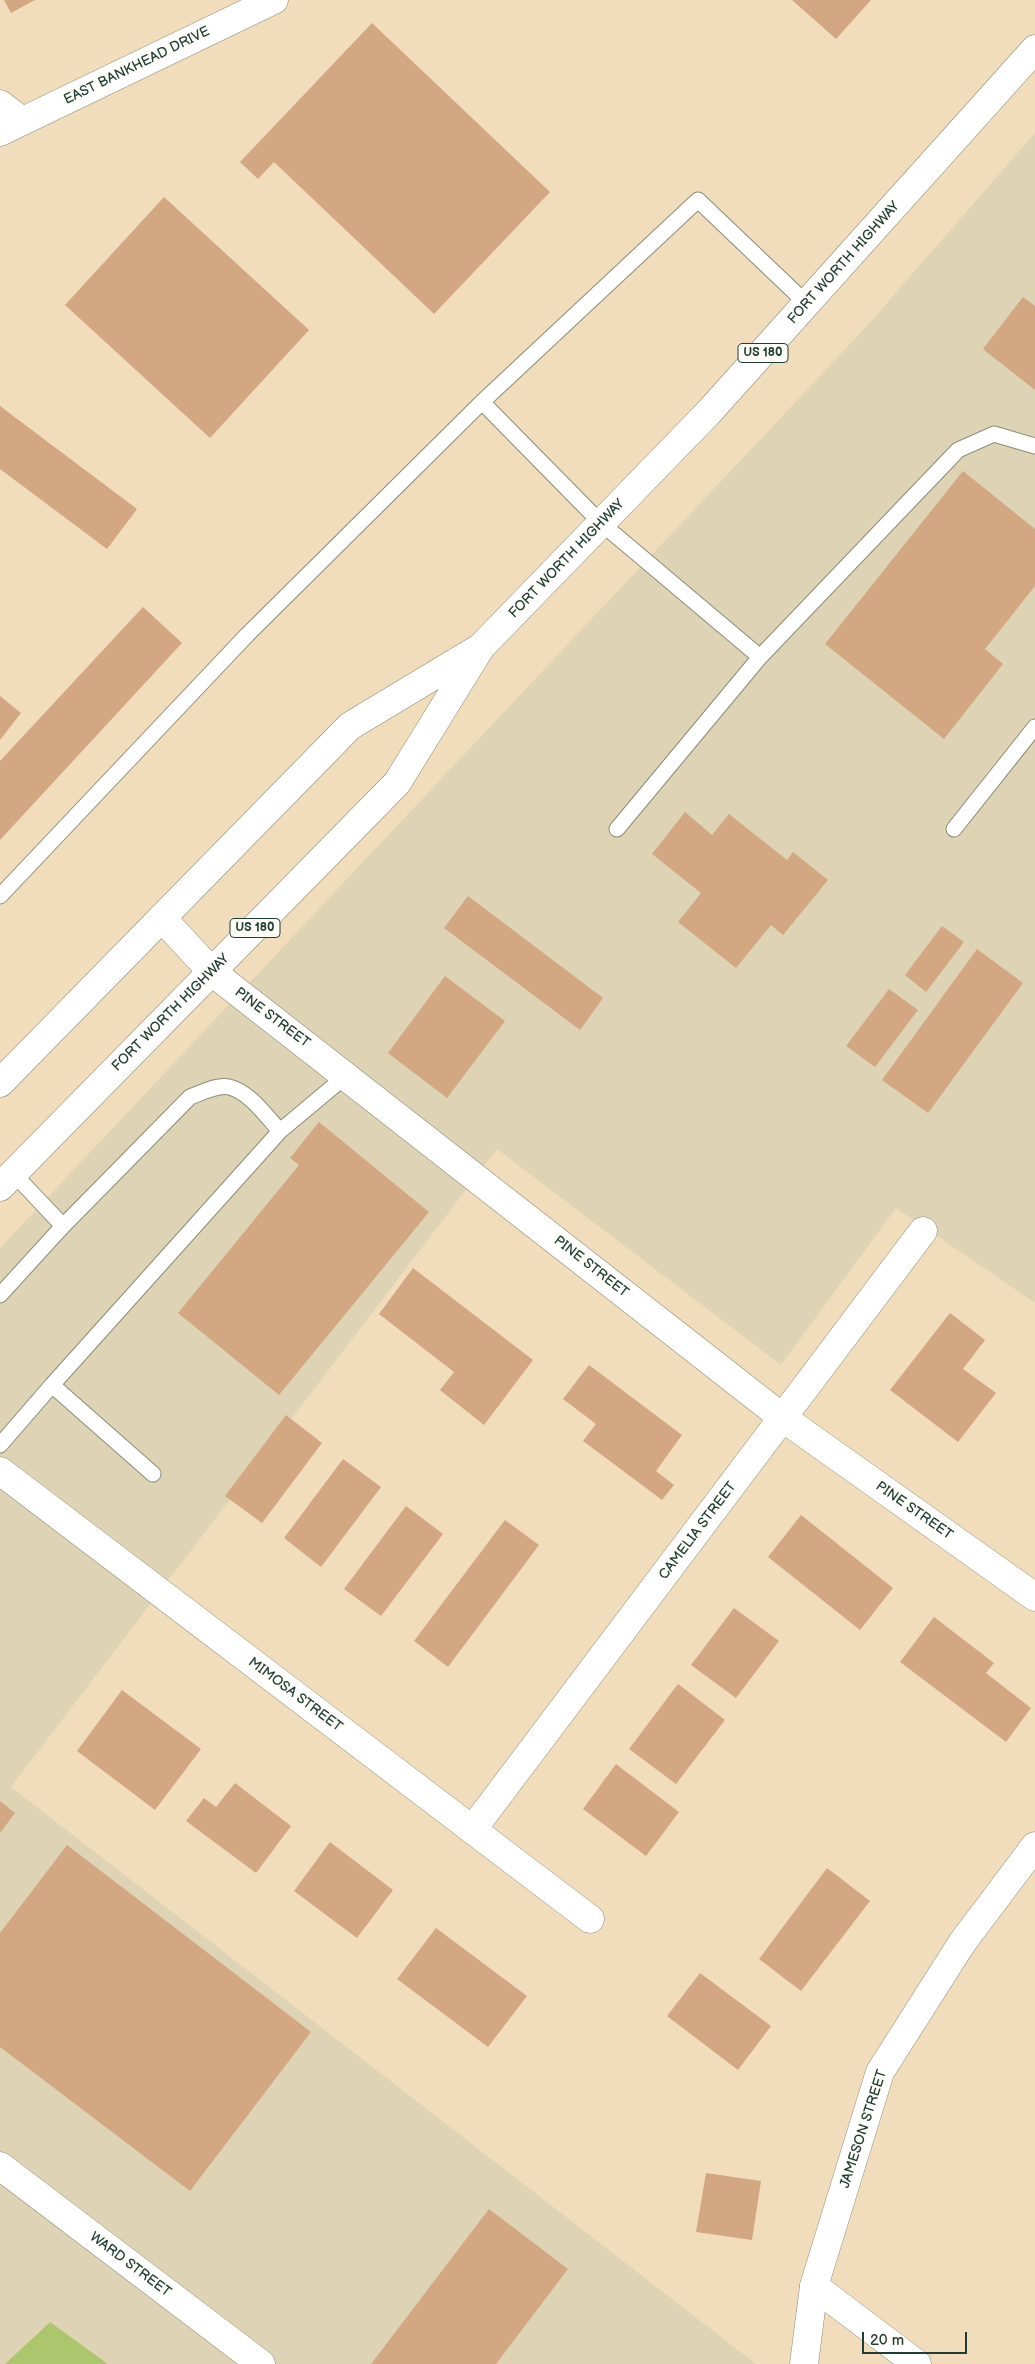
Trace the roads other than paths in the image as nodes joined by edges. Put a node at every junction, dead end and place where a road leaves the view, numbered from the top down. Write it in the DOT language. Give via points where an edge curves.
graph roads {
  1 [pos="274,0"];
  2 [pos="1035,48"];
  3 [pos="0,104"];
  4 [pos="11,127"];
  5 [pos="807,304"];
  6 [pos="482,402"];
  7 [pos="1035,446"];
  8 [pos="601,523"];
  9 [pos="481,647"];
  10 [pos="760,658"];
  11 [pos="1035,727"];
  12 [pos="617,829"];
  13 [pos="954,829"];
  14 [pos="0,896"];
  15 [pos="162,918"];
  16 [pos="212,972"];
  17 [pos="347,1076"];
  18 [pos="0,1083"];
  19 [pos="280,1131"];
  20 [pos="7,1180"];
  21 [pos="63,1226"];
  22 [pos="923,1231"];
  23 [pos="0,1295"];
  24 [pos="52,1385"];
  25 [pos="783,1418"];
  26 [pos="0,1445"];
  27 [pos="0,1471"];
  28 [pos="153,1474"];
  29 [pos="1035,1597"];
  30 [pos="472,1830"];
  31 [pos="1035,1846"];
  32 [pos="590,1919"];
  33 [pos="0,2166"];
  34 [pos="814,2286"];
  35 [pos="261,2364"];
  36 [pos="804,2364"];
  37 [pos="917,2364"];
  1 -- 4 [label="street, EAST BANKHEAD DRIVE"];
  2 -- 5 [label="street, FORT WORTH HIGHWAY / US 180"];
  3 -- 4 [label="street"];
  5 -- 6 [label="lane" via="698,200"];
  5 -- 8 [label="street, FORT WORTH HIGHWAY / US 180" via="709,412"];
  6 -- 8 [label="lane"];
  6 -- 14 [label="lane" via="247,635"];
  7 -- 10 [label="lane" via="994,434 958,450"];
  8 -- 9 [label="street, FORT WORTH HIGHWAY / US 180"];
  8 -- 10 [label="lane"];
  9 -- 15 [label="street, FORT WORTH HIGHWAY / US 180" via="350,726"];
  9 -- 16 [label="street, FORT WORTH HIGHWAY / US 180" via="397,783"];
  10 -- 12 [label="lane"];
  11 -- 13 [label="lane"];
  15 -- 16 [label="street, PINE STREET"];
  15 -- 18 [label="street, FORT WORTH HIGHWAY / US 180"];
  16 -- 17 [label="street, PINE STREET"];
  16 -- 20 [label="street, FORT WORTH HIGHWAY / US 180"];
  17 -- 19 [label="lane"];
  17 -- 25 [label="street, PINE STREET"];
  19 -- 21 [label="lane" via="250,1099 228,1087 190,1097"];
  19 -- 24 [label="lane"];
  20 -- 21 [label="lane"];
  21 -- 23 [label="lane"];
  22 -- 25 [label="street, CAMELIA STREET"];
  24 -- 26 [label="lane"];
  24 -- 28 [label="lane"];
  25 -- 29 [label="street, PINE STREET"];
  25 -- 30 [label="street, CAMELIA STREET"];
  27 -- 30 [label="street, MIMOSA STREET"];
  30 -- 32 [label="street, MIMOSA STREET"];
  31 -- 34 [label="street, JAMESON STREET" via="962,1943 880,2072"];
  33 -- 35 [label="street, WARD STREET"];
  34 -- 36 [label="street, JAMESON STREET"];
  34 -- 37 [label="street"];
}
